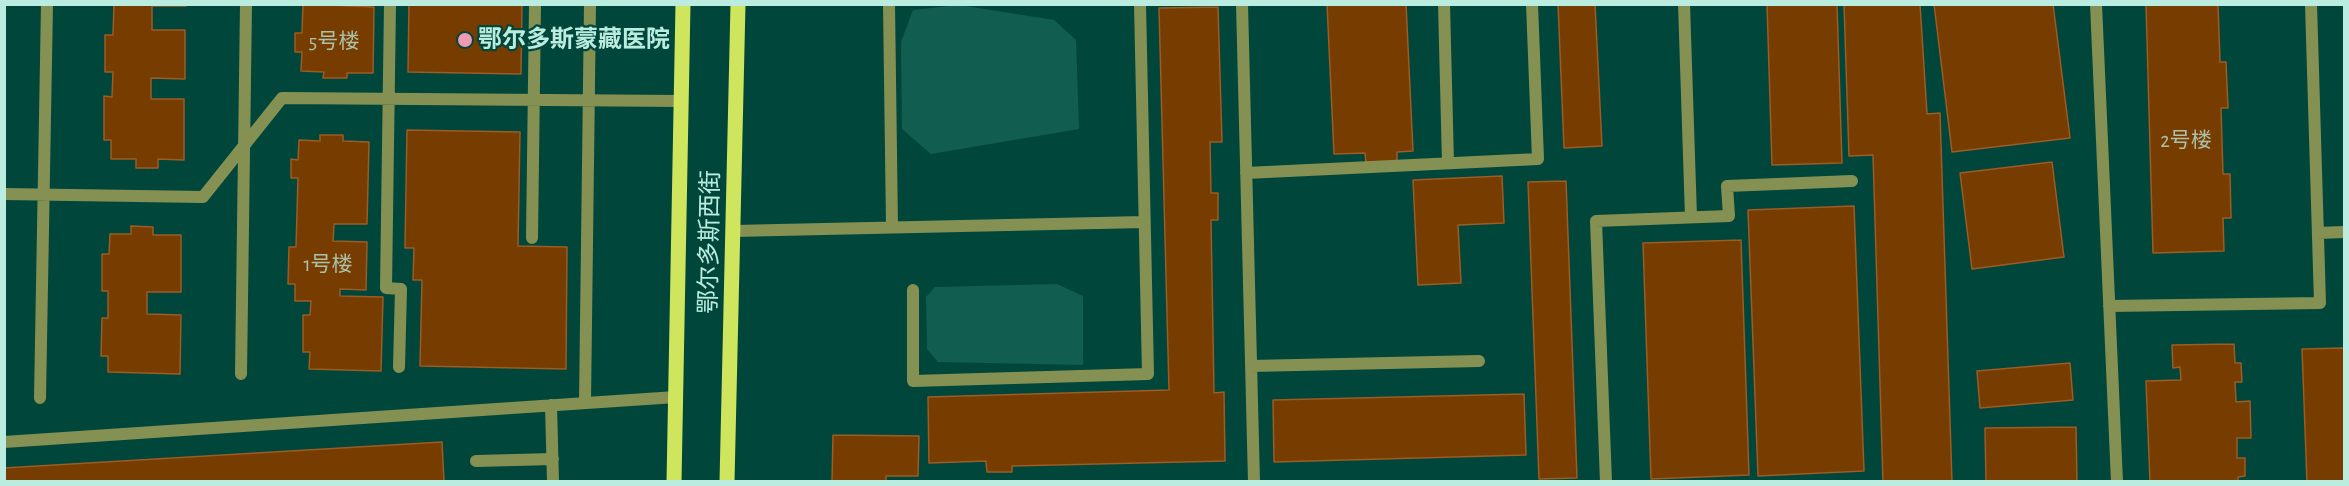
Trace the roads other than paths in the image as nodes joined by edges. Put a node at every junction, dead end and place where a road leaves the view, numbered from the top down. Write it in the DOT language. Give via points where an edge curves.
graph roads {
  1 [pos="47,4"];
  2 [pos="246,4"];
  3 [pos="390,4"];
  4 [pos="535,4"];
  5 [pos="590,4"];
  6 [pos="683,4"];
  7 [pos="738,4"];
  8 [pos="889,4"];
  9 [pos="1140,4"];
  10 [pos="1242,4"];
  11 [pos="1444,4"];
  12 [pos="1532,4"];
  13 [pos="1684,4"];
  14 [pos="2096,4"];
  15 [pos="2311,4"];
  16 [pos="389,99"];
  17 [pos="534,100"];
  18 [pos="589,100"];
  19 [pos="681,101"];
  20 [pos="244,146"];
  21 [pos="1448,164"];
  22 [pos="1246,173"];
  23 [pos="1852,181"];
  24 [pos="4,194"];
  25 [pos="44,195"];
  26 [pos="1692,217"];
  27 [pos="1144,222"];
  28 [pos="892,227"];
  29 [pos="733,231"];
  30 [pos="2344,232"];
  31 [pos="2318,233"];
  32 [pos="532,238"];
  33 [pos="913,290"];
  34 [pos="2109,306"];
  35 [pos="1479,361"];
  36 [pos="1251,366"];
  37 [pos="399,368"];
  38 [pos="241,374"];
  39 [pos="676,397"];
  40 [pos="40,398"];
  41 [pos="585,403"];
  42 [pos="551,405"];
  43 [pos="4,442"];
  44 [pos="553,459"];
  45 [pos="476,461"];
  46 [pos="553,482"];
  47 [pos="674,482"];
  48 [pos="727,482"];
  49 [pos="1254,482"];
  50 [pos="1606,482"];
  51 [pos="2117,482"];
  1 -- 25 [label="lane"];
  2 -- 20 [label="lane"];
  3 -- 16 [label="lane"];
  4 -- 17 [label="lane"];
  5 -- 18 [label="lane"];
  6 -- 19 [label="main road, 鄂尔多斯西街"];
  7 -- 29 [label="main road, 鄂尔多斯西街"];
  8 -- 28 [label="lane"];
  9 -- 27 [label="lane"];
  10 -- 22 [label="lane"];
  11 -- 21 [label="lane"];
  12 -- 21 [label="lane" via="1538,159"];
  13 -- 26 [label="lane"];
  14 -- 34 [label="lane"];
  15 -- 31 [label="lane"];
  16 -- 17 [label="lane"];
  16 -- 20 [label="lane" via="282,98"];
  16 -- 37 [label="lane" via="386,288 401,289"];
  17 -- 18 [label="lane"];
  17 -- 32 [label="lane"];
  18 -- 19 [label="lane"];
  18 -- 41 [label="lane"];
  19 -- 39 [label="main road, 鄂尔多斯西街"];
  20 -- 25 [label="lane" via="203,197"];
  20 -- 38 [label="lane"];
  21 -- 22 [label="lane"];
  22 -- 36 [label="lane"];
  23 -- 26 [label="lane" via="1727,186 1729,216"];
  24 -- 25 [label="lane"];
  25 -- 40 [label="lane"];
  26 -- 50 [label="lane" via="1596,221"];
  27 -- 28 [label="lane"];
  27 -- 33 [label="lane" via="1148,374 913,381"];
  28 -- 29 [label="lane"];
  29 -- 48 [label="main road, 鄂尔多斯西街"];
  30 -- 31 [label="lane"];
  31 -- 34 [label="lane" via="2320,303"];
  34 -- 51 [label="lane"];
  35 -- 36 [label="lane"];
  36 -- 49 [label="lane"];
  39 -- 41 [label="lane"];
  39 -- 47 [label="main road, 鄂尔多斯西街"];
  41 -- 42 [label="lane"];
  42 -- 43 [label="lane"];
  42 -- 44 [label="lane"];
  44 -- 45 [label="lane"];
  44 -- 46 [label="lane"];
}
